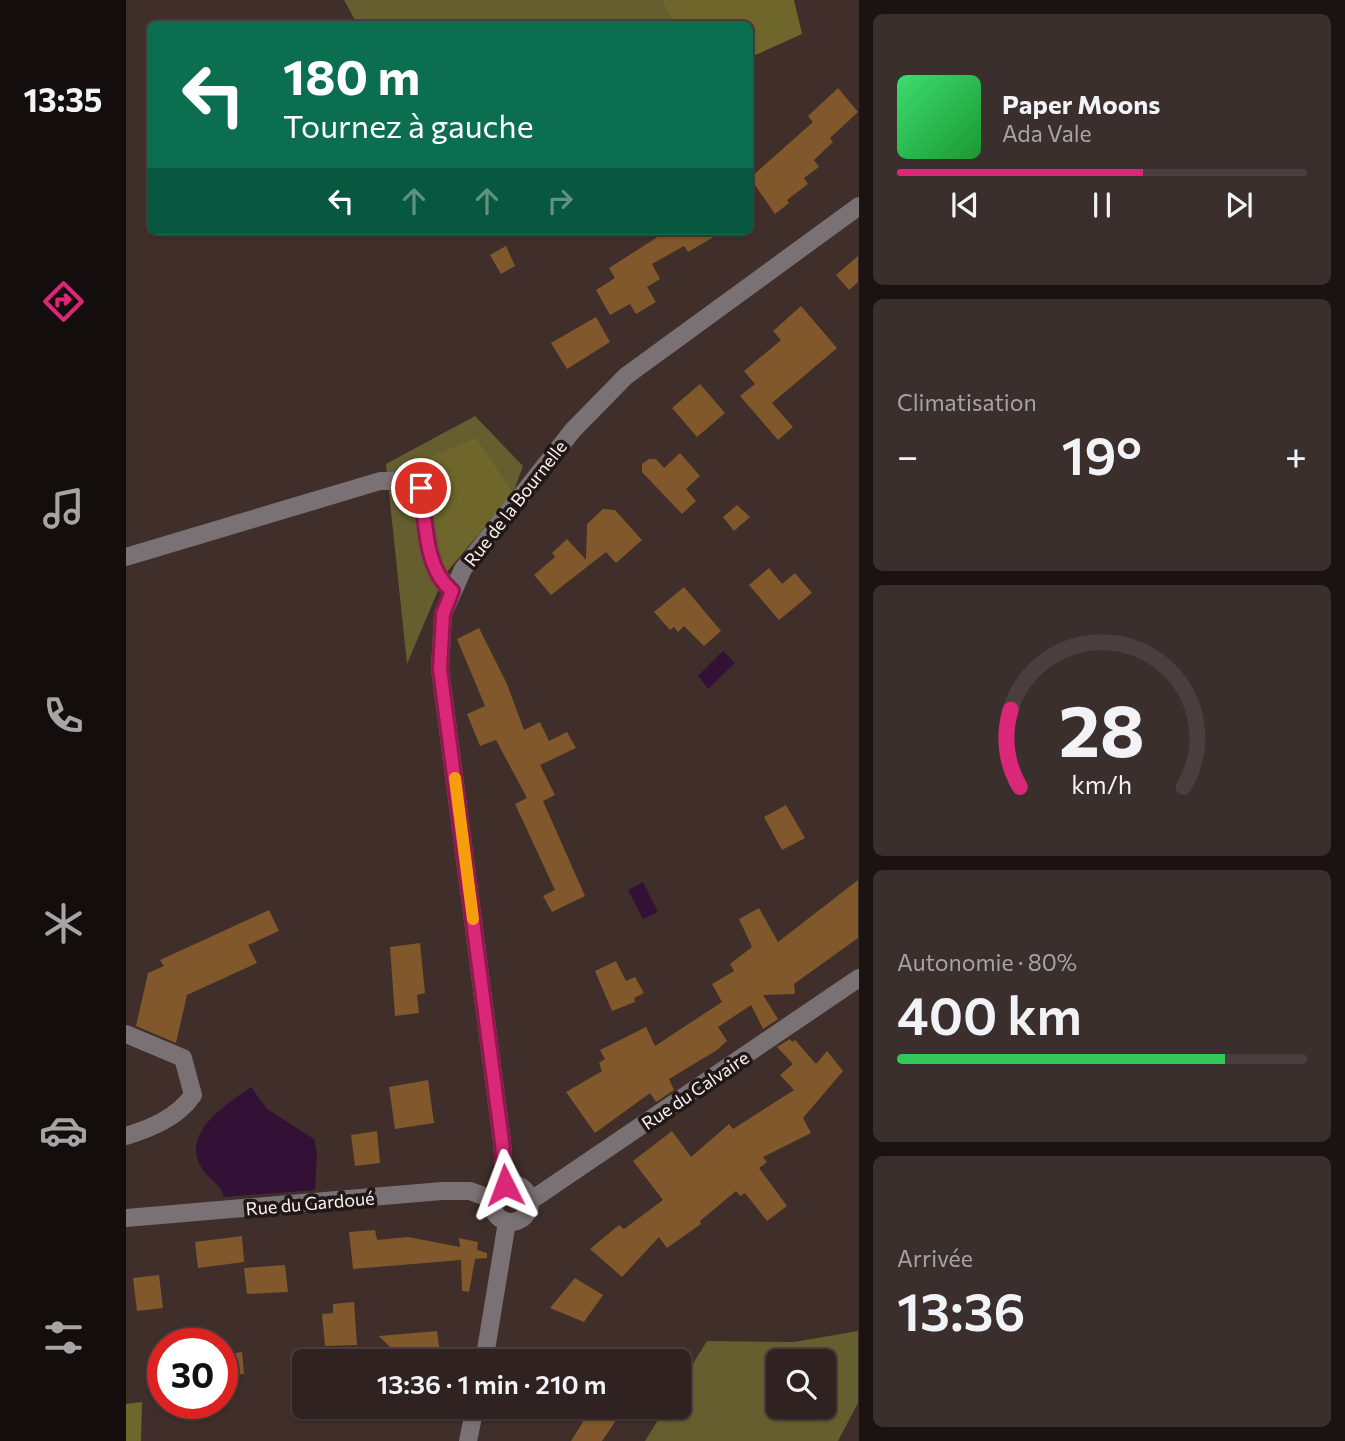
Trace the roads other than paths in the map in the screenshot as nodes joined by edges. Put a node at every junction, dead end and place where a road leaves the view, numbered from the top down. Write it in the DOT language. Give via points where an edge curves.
graph roads {
  1 [pos="859,206"];
  2 [pos="126,557"];
  3 [pos="452,591"];
  4 [pos="859,978"];
  5 [pos="126,1034"];
  6 [pos="126,1136"];
  7 [pos="505,1185"];
  8 [pos="492,1199"];
  9 [pos="530,1201"];
  10 [pos="126,1217"];
  11 [pos="507,1222"];
  12 [pos="486,1349"];
  13 [pos="473,1419"];
  14 [pos="468,1441"];
  1 -- 3 [label="street, Rue de la Bournelle" via="626,376 573,430 464,569"];
  2 -- 3 [label="street" via="380,481 401,481 421,488 431,559 443,584"];
  3 -- 7 [label="street, Rue de la Bournelle" via="443,614 440,669"];
  4 -- 9 [label="street, Rue du Calvaire"];
  5 -- 6 [label="street" via="184,1058 193,1096 151,1128"];
  7 -- 8 [label="street"];
  7 -- 9 [label="street" via="522,1187"];
  8 -- 10 [label="street, Rue du Gardoué" via="470,1191 442,1191"];
  8 -- 11 [label="street" via="494,1211"];
  9 -- 11 [label="street" via="524,1217"];
  11 -- 12 [label="street"];
  13 -- 14 [label="street"];
}
